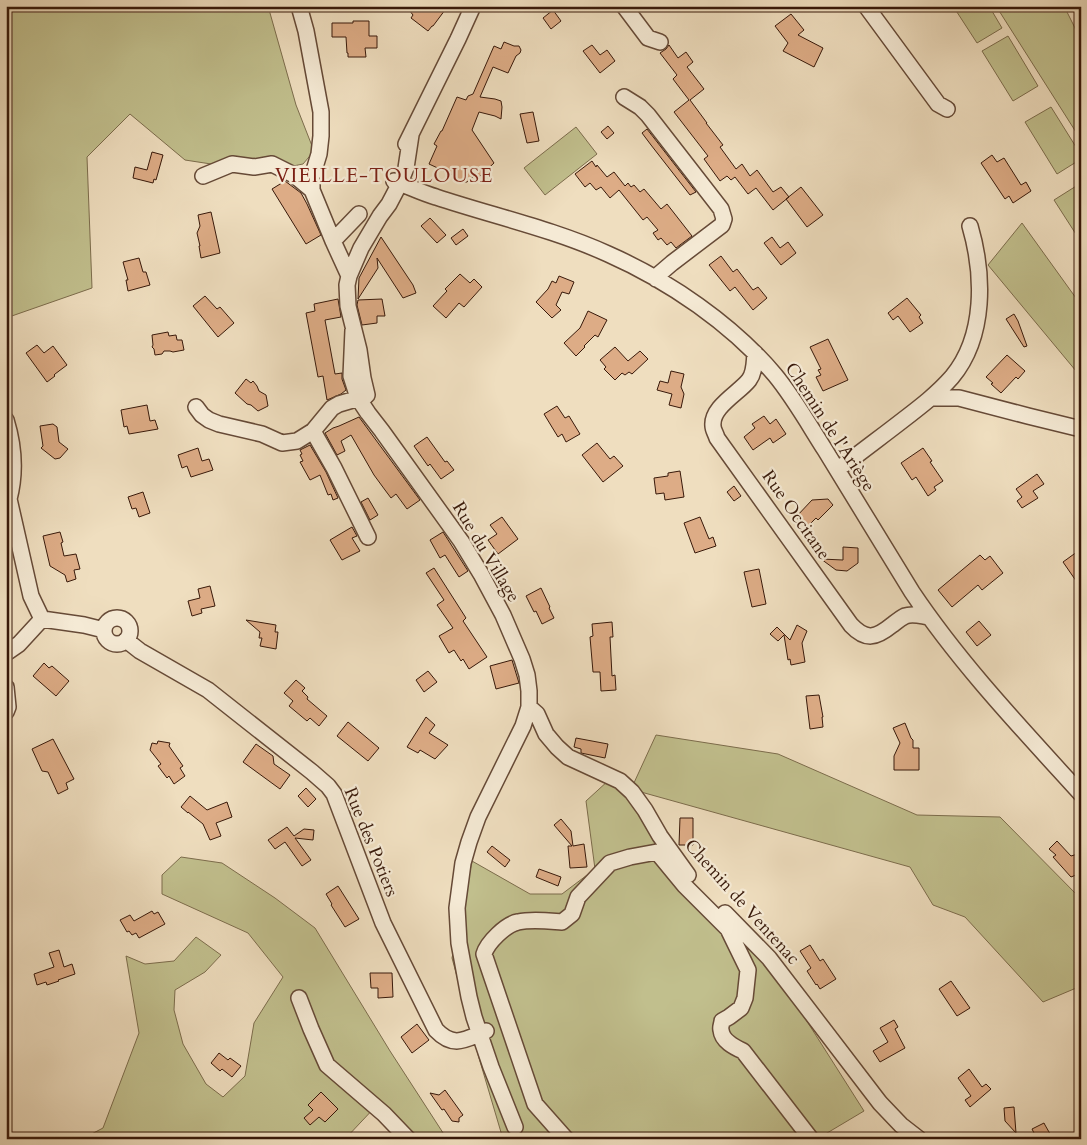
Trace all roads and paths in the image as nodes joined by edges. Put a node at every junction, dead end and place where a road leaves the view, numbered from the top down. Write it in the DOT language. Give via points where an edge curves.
graph roads {
  1 [pos="299,6"];
  2 [pos="624,6"];
  3 [pos="866,6"];
  4 [pos="469,8"];
  5 [pos="660,42"];
  6 [pos="624,97"];
  7 [pos="947,109"];
  8 [pos="203,176"];
  9 [pos="397,182"];
  10 [pos="312,190"];
  11 [pos="359,214"];
  12 [pos="970,226"];
  13 [pos="333,241"];
  14 [pos="349,276"];
  15 [pos="656,279"];
  16 [pos="754,353"];
  17 [pos="775,375"];
  18 [pos="952,377"];
  19 [pos="750,379"];
  20 [pos="363,397"];
  21 [pos="931,398"];
  22 [pos="960,398"];
  23 [pos="196,407"];
  24 [pos="6,420"];
  25 [pos="1081,429"];
  26 [pos="313,431"];
  27 [pos="837,470"];
  28 [pos="8,499"];
  29 [pos="368,537"];
  30 [pos="912,592"];
  31 [pos="903,617"];
  32 [pos="929,617"];
  33 [pos="42,619"];
  34 [pos="6,653"];
  35 [pos="6,687"];
  36 [pos="529,707"];
  37 [pos="6,712"];
  38 [pos="1081,794"];
  39 [pos="299,998"];
  40 [pos="483,1032"];
  41 [pos="516,1133"];
  42 [pos="408,1139"];
  43 [pos="566,1139"];
  44 [pos="811,1139"];
  45 [pos="919,1139"];
  1 -- 10 [label="street" via="321,112 319,154"];
  2 -- 5 [label="street" via="648,38"];
  3 -- 7 [label="street" via="938,104"];
  4 -- 9 [label="street, Rue du Village" via="411,135 406,168"];
  6 -- 15 [label="street" via="648,114 721,208 724,219 722,225"];
  8 -- 10 [label="street" via="232,164 272,164 294,174"];
  9 -- 14 [label="street, Rue du Village" via="389,204 361,248"];
  9 -- 15 [label="street, Chemin de l'Ariège" via="584,244"];
  10 -- 13 [label="street"];
  11 -- 13 [label="street"];
  12 -- 18 [label="street" via="980,281 979,306 974,333"];
  13 -- 14 [label="street"];
  14 -- 20 [label="street, Rue du Village" via="346,293 353,330 351,376"];
  15 -- 16 [label="street, Chemin de l'Ariège" via="697,304"];
  16 -- 17 [label="street, Chemin de l'Ariège"];
  16 -- 19 [label="street" via="755,368"];
  17 -- 19 [label="street"];
  17 -- 27 [label="street, Chemin de l'Ariège"];
  18 -- 21 [label="street"];
  18 -- 22 [label="street"];
  19 -- 31 [label="street, Rue Occitane" via="714,418 717,438 858,632 876,635"];
  20 -- 26 [label="street" via="332,408"];
  20 -- 36 [label="street, Rue du Village" via="368,413 461,541 503,615 525,667"];
  21 -- 22 [label="street"];
  21 -- 27 [label="street"];
  22 -- 25 [label="street"];
  23 -- 26 [label="street" via="209,420 262,434 282,443 297,441"];
  24 -- 28 [label="street" via="14,468"];
  26 -- 29 [label="street"];
  27 -- 30 [label="street, Chemin de l'Ariège"];
  28 -- 33 [label="street" via="31,596"];
  30 -- 31 [label="street"];
  30 -- 32 [label="street, Chemin de l'Ariège"];
  31 -- 32 [label="street" via="911,614"];
  32 -- 38 [label="street, Chemin de l'Ariège" via="963,661"];
  33 -- 34 [label="street" via="20,644"];
  33 -- 40 [label="street, Rue des Potiers" via="104,630 105,637 112,643 126,640 208,690 328,786 334,794 383,923 436,1030 450,1041 466,1040"];
  35 -- 37 [label="street"];
  36 -- 40 [label="street" via="478,818 463,863 457,908 459,943 465,969 479,1003"];
  36 -- 45 [label="street, Chemin de Ventenac" via="537,714 546,734 568,757 620,781 632,792 700,890 769,958 880,1103"];
  39 -- 42 [label="street" via="327,1064"];
  40 -- 41 [label="street" via="512,1104"];
  43 -- 44 [label="street" via="535,1104 484,954 493,939 516,922 562,922 572,914 578,897 610,864 657,852 685,886 728,928 748,970 741,1008 722,1021 724,1038 743,1051"];
}
